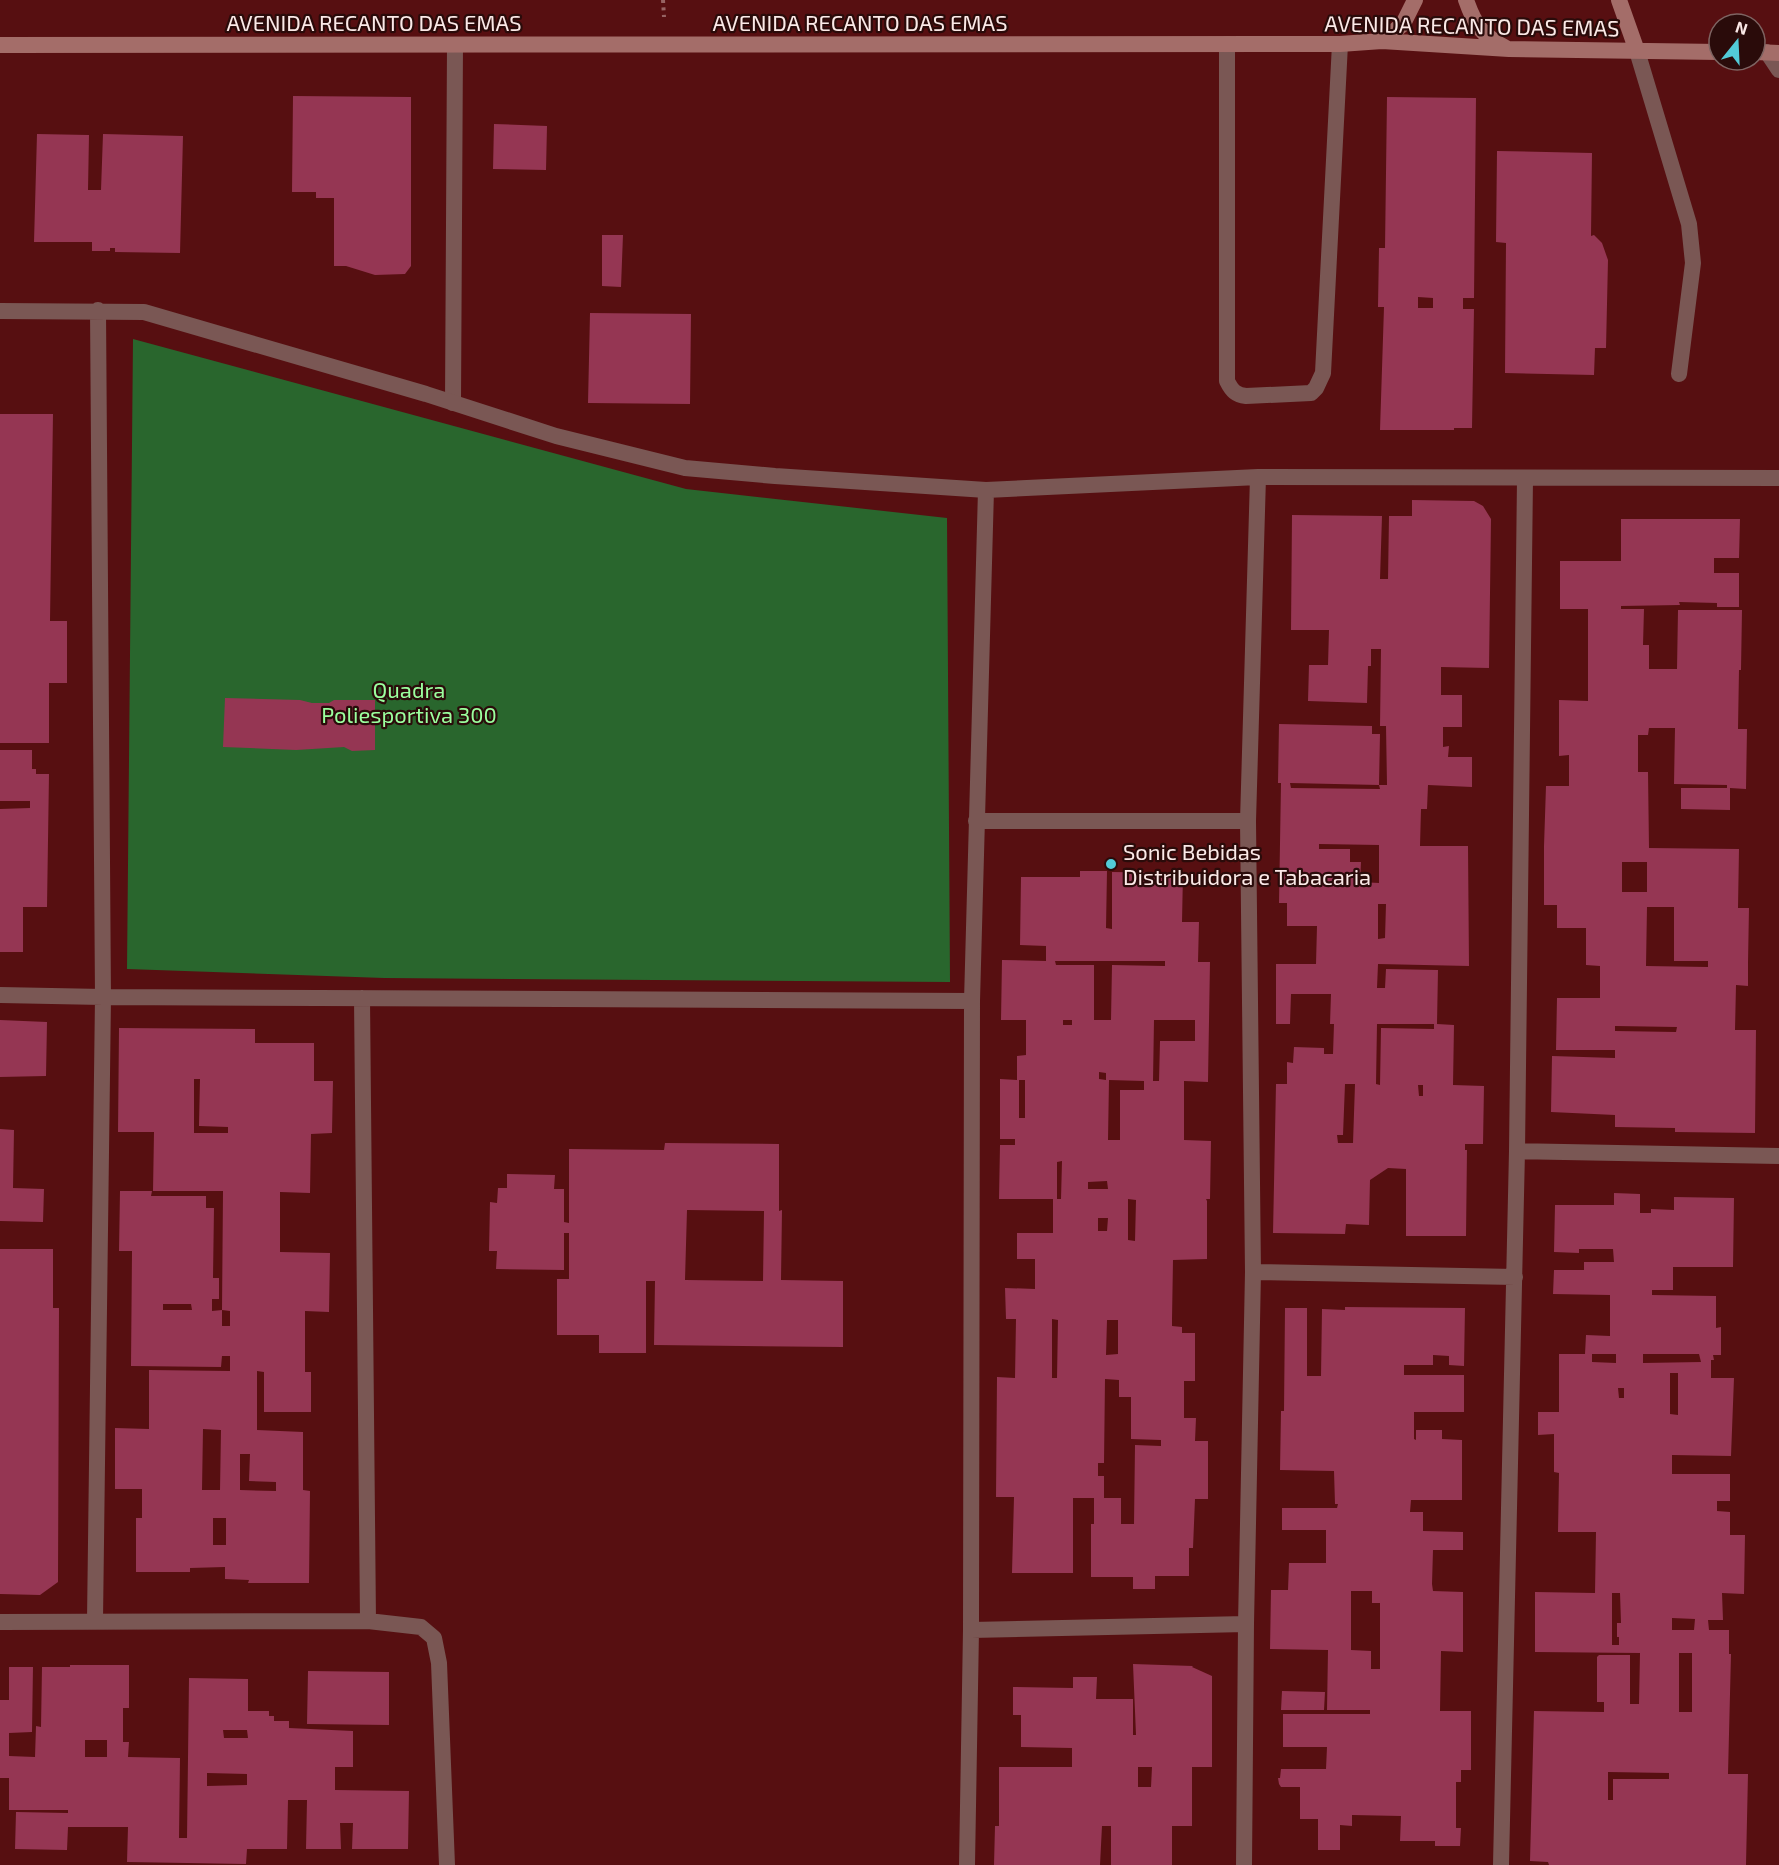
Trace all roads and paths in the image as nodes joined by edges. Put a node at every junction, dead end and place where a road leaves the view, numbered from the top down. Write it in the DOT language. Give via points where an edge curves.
graph roads {
  1 [pos="1415,0"];
  2 [pos="1466,0"];
  3 [pos="1619,0"];
  4 [pos="1382,41"];
  5 [pos="1227,44"];
  6 [pos="1340,44"];
  7 [pos="0,45"];
  8 [pos="455,45"];
  9 [pos="1509,49"];
  10 [pos="1637,51"];
  11 [pos="1707,52"];
  12 [pos="1767,52"];
  13 [pos="1779,70"];
  14 [pos="98,310"];
  15 [pos="0,311"];
  16 [pos="1679,375"];
  17 [pos="453,403"];
  18 [pos="1258,477"];
  19 [pos="1779,478"];
  20 [pos="1525,479"];
  21 [pos="986,490"];
  22 [pos="976,821"];
  23 [pos="1248,821"];
  24 [pos="0,995"];
  25 [pos="103,997"];
  26 [pos="362,998"];
  27 [pos="972,1001"];
  28 [pos="1517,1151"];
  29 [pos="1779,1156"];
  30 [pos="1253,1272"];
  31 [pos="1515,1277"];
  32 [pos="95,1620"];
  33 [pos="368,1621"];
  34 [pos="0,1622"];
  35 [pos="1246,1624"];
  36 [pos="972,1630"];
  37 [pos="447,1865"];
  38 [pos="967,1865"];
  39 [pos="1244,1865"];
  40 [pos="1501,1865"];
  1 -- 4 [label="main road" via="1403,24"];
  2 -- 9 [label="main road" via="1473,21 1488,38"];
  3 -- 10 [label="main road"];
  4 -- 6 [label="main road, AVENIDA RECANTO DAS EMAS"];
  4 -- 9 [label="main road, AVENIDA RECANTO DAS EMAS"];
  5 -- 6 [label="main road, AVENIDA RECANTO DAS EMAS"];
  5 -- 6 [label="street" via="1227,381 1238,395 1246,396 1311,393 1323,374"];
  5 -- 8 [label="main road, AVENIDA RECANTO DAS EMAS"];
  7 -- 8 [label="main road, AVENIDA RECANTO DAS EMAS"];
  8 -- 17 [label="street"];
  9 -- 10 [label="main road, AVENIDA RECANTO DAS EMAS"];
  10 -- 11 [label="main road, AVENIDA RECANTO DAS EMAS"];
  10 -- 16 [label="street" via="1689,224 1693,263"];
  12 -- 13 [label="street"];
  14 -- 15 [label="street"];
  14 -- 17 [label="street" via="144,312"];
  14 -- 25 [label="street"];
  17 -- 21 [label="street" via="556,436 685,468"];
  18 -- 20 [label="street"];
  18 -- 21 [label="street"];
  18 -- 23 [label="street"];
  19 -- 20 [label="street"];
  20 -- 28 [label="street"];
  21 -- 22 [label="street"];
  22 -- 23 [label="street"];
  22 -- 27 [label="street"];
  23 -- 30 [label="street"];
  24 -- 25 [label="street"];
  25 -- 26 [label="street"];
  25 -- 32 [label="street"];
  26 -- 27 [label="street"];
  26 -- 33 [label="street"];
  27 -- 36 [label="street"];
  28 -- 29 [label="street"];
  28 -- 31 [label="street"];
  30 -- 31 [label="street"];
  30 -- 35 [label="street"];
  31 -- 40 [label="street"];
  32 -- 33 [label="street"];
  32 -- 34 [label="street"];
  33 -- 37 [label="street" via="421,1627 434,1638 439,1663"];
  35 -- 36 [label="street"];
  35 -- 39 [label="street"];
  36 -- 38 [label="street"];
}
